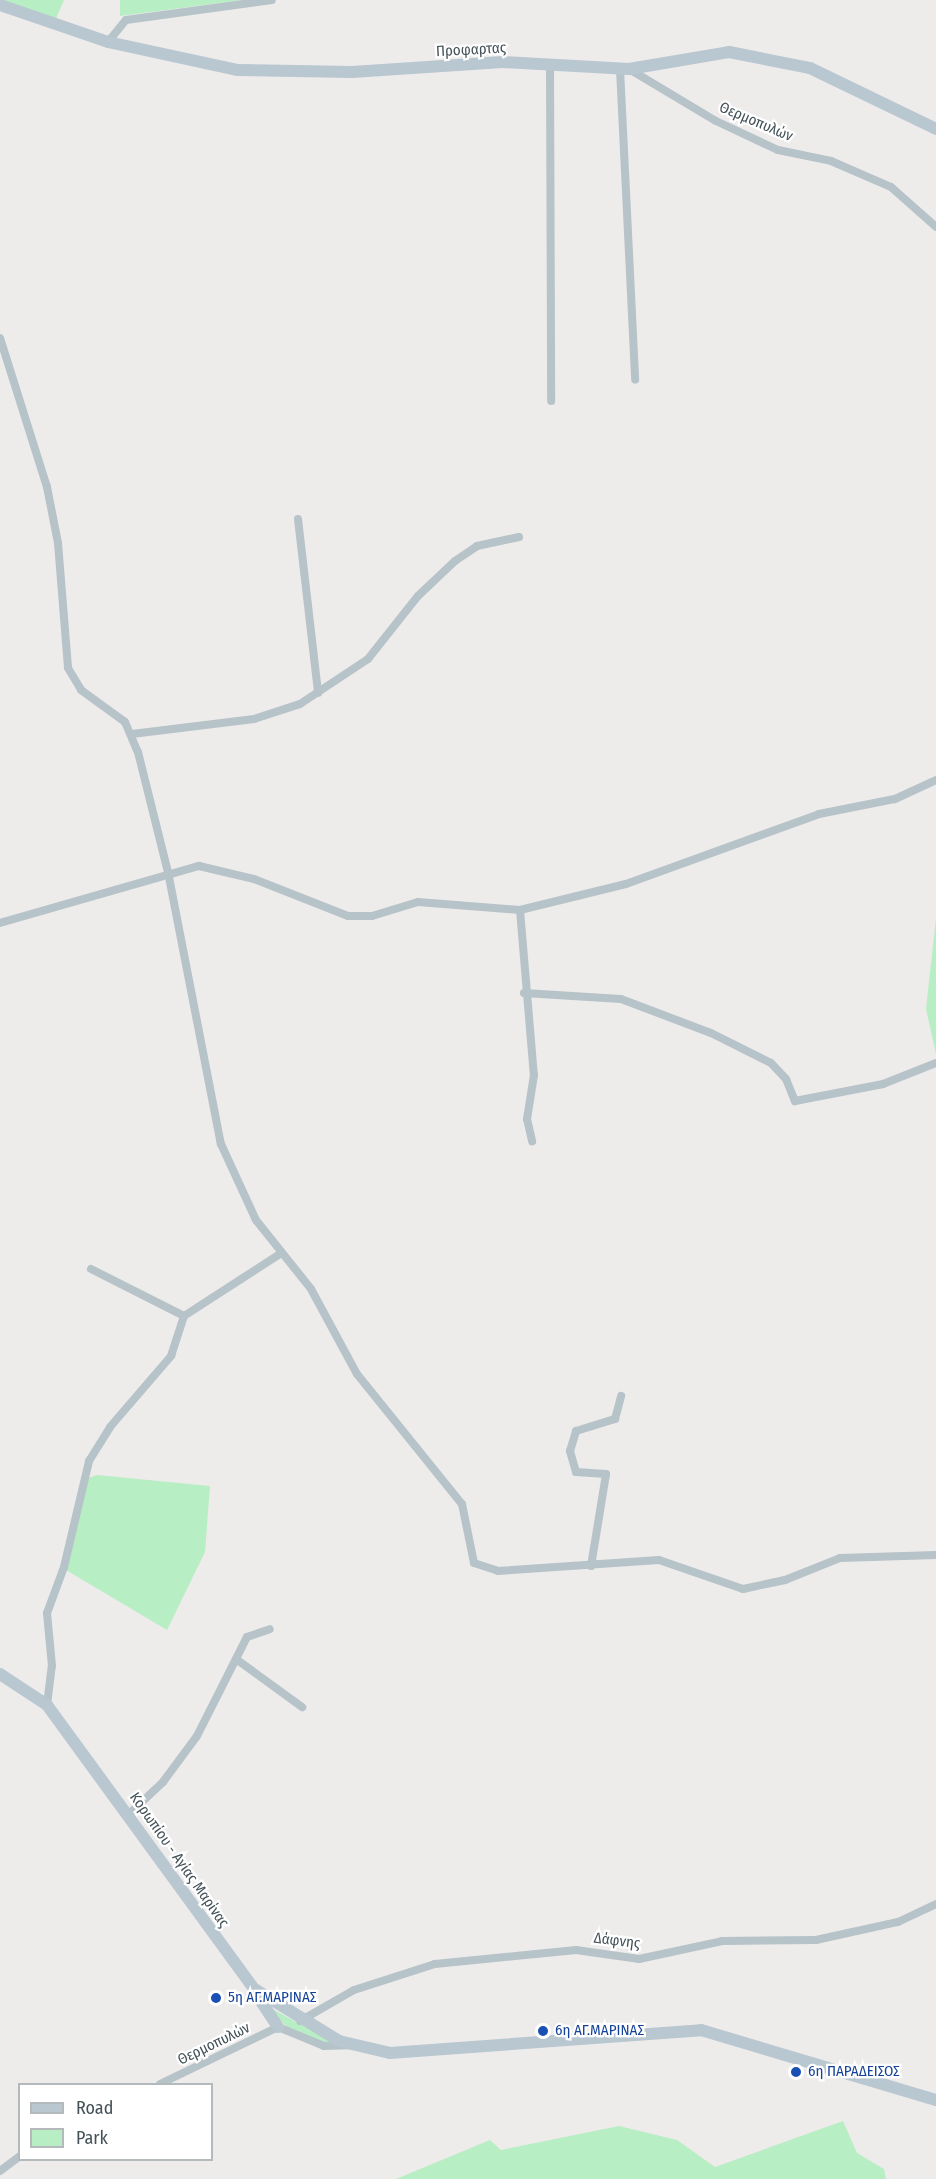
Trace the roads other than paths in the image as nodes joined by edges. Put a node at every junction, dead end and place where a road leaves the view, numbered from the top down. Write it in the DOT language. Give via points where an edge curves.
graph roads {
  1 [pos="272,0"];
  2 [pos="0,5"];
  3 [pos="108,42"];
  4 [pos="550,65"];
  5 [pos="624,69"];
  6 [pos="936,129"];
  7 [pos="936,227"];
  8 [pos="0,338"];
  9 [pos="635,380"];
  10 [pos="551,401"];
  11 [pos="298,519"];
  12 [pos="519,537"];
  13 [pos="318,693"];
  14 [pos="132,734"];
  15 [pos="936,780"];
  16 [pos="168,872"];
  17 [pos="520,910"];
  18 [pos="0,923"];
  19 [pos="524,993"];
  20 [pos="936,1063"];
  21 [pos="532,1141"];
  22 [pos="280,1254"];
  23 [pos="91,1269"];
  24 [pos="184,1316"];
  25 [pos="621,1396"];
  26 [pos="936,1555"];
  27 [pos="591,1566"];
  28 [pos="270,1629"];
  29 [pos="236,1659"];
  30 [pos="0,1674"];
  31 [pos="47,1706"];
  32 [pos="302,1707"];
  33 [pos="128,1815"];
  34 [pos="936,1904"];
  35 [pos="253,1988"];
  36 [pos="300,2021"];
  37 [pos="279,2027"];
  38 [pos="349,2045"];
  39 [pos="164,2083"];
  40 [pos="936,2100"];
  41 [pos="18,2158"];
  42 [pos="0,2171"];
  1 -- 3 [label="street" via="126,20"];
  2 -- 3 [label="main road, Προφαρτας"];
  3 -- 4 [label="main road, Προφαρτας" via="238,70 352,72 502,62"];
  4 -- 5 [label="main road, Προφαρτας"];
  4 -- 10 [label="street"];
  5 -- 6 [label="main road, Προφαρτας" via="696,55 749,56 810,68"];
  5 -- 7 [label="street, Θερμοπυλών" via="716,121 778,150 831,161 891,187"];
  5 -- 9 [label="street"];
  8 -- 14 [label="street" via="47,487 58,543 68,668 81,690 116,714"];
  11 -- 13 [label="street"];
  12 -- 13 [label="street" via="477,546 454,561 418,596 369,659"];
  13 -- 14 [label="street" via="275,715"];
  14 -- 16 [label="street"];
  15 -- 17 [label="street" via="895,800 819,814 626,885"];
  16 -- 17 [label="street" via="200,866 254,879 348,916 372,916 417,902"];
  16 -- 18 [label="street"];
  16 -- 22 [label="street" via="221,1144 238,1187"];
  17 -- 19 [label="street"];
  19 -- 20 [label="street" via="621,999 711,1033 771,1063 786,1079 795,1101 884,1084"];
  19 -- 21 [label="street" via="534,1075 527,1119"];
  22 -- 24 [label="street"];
  22 -- 27 [label="street" via="311,1290 357,1374 462,1504 474,1563 498,1571"];
  23 -- 24 [label="street"];
  24 -- 31 [label="street" via="171,1356 110,1427 82,1477 64,1567 47,1612 52,1666"];
  25 -- 27 [label="street" via="615,1419 576,1431 570,1451 576,1472 606,1474"];
  26 -- 27 [label="street" via="840,1558 785,1580 743,1589 659,1560"];
  28 -- 29 [label="street" via="247,1637"];
  29 -- 32 [label="street"];
  29 -- 33 [label="street" via="197,1736 163,1782"];
  30 -- 31 [label="main road, Κορωπίου - Αγίας Μαρίνας"];
  31 -- 33 [label="main road, Κορωπίου - Αγίας Μαρίνας"];
  33 -- 35 [label="main road, Κορωπίου - Αγίας Μαρίνας"];
  34 -- 36 [label="street, Δάφνης" via="875,1929 806,1942 722,1941 639,1959 576,1950 435,1964 354,1990"];
  35 -- 36 [label="main road, Κορωπίου - Αγίας Μαρίνας"];
  35 -- 37 [label="main road"];
  36 -- 38 [label="main road, Κορωπίου - Αγίας Μαρίνας"];
  37 -- 38 [label="street" via="324,2046"];
  37 -- 39 [label="street, Θερμοπυλών"];
  38 -- 40 [label="main road, Κορωπίου - Αγίας Μαρίνας" via="390,2053 701,2030"];
  41 -- 42 [label="street"];
}
